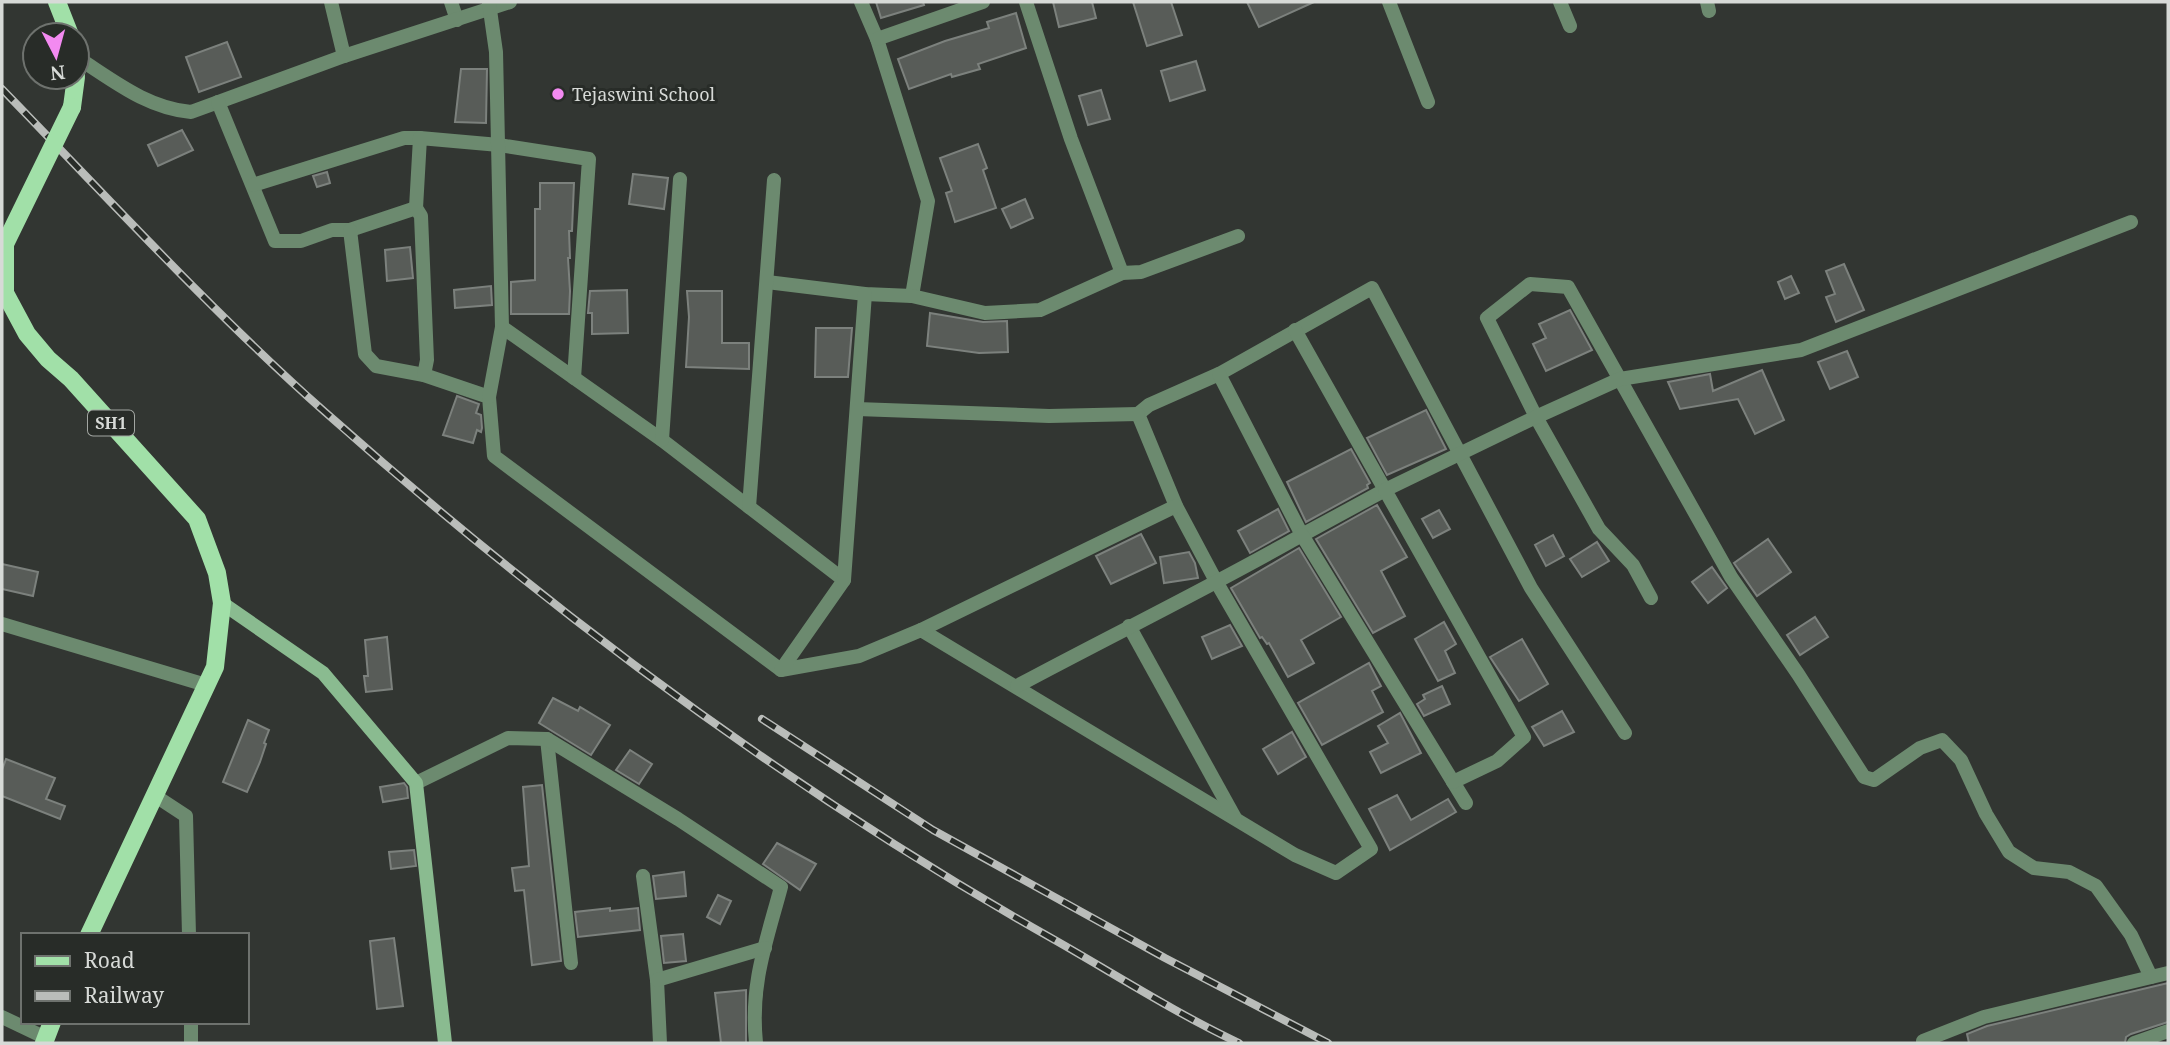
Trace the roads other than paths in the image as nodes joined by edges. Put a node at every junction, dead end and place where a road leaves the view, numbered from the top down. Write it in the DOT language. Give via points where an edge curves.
graph roads {
  1 [pos="57,2"];
  2 [pos="331,2"];
  3 [pos="451,2"];
  4 [pos="510,2"];
  5 [pos="861,2"];
  6 [pos="984,2"];
  7 [pos="1026,2"];
  8 [pos="1389,2"];
  9 [pos="1560,2"];
  10 [pos="489,6"];
  11 [pos="457,20"];
  12 [pos="64,21"];
  13 [pos="1570,26"];
  14 [pos="877,39"];
  15 [pos="344,57"];
  16 [pos="91,68"];
  17 [pos="74,91"];
  18 [pos="218,102"];
  19 [pos="1428,102"];
  20 [pos="420,138"];
  21 [pos="499,145"];
  22 [pos="680,179"];
  23 [pos="775,180"];
  24 [pos="253,185"];
  25 [pos="416,208"];
  26 [pos="2131,222"];
  27 [pos="350,230"];
  28 [pos="1238,236"];
  29 [pos="3,243"];
  30 [pos="1122,273"];
  31 [pos="767,282"];
  32 [pos="864,294"];
  33 [pos="912,296"];
  34 [pos="502,327"];
  35 [pos="1295,330"];
  36 [pos="1219,374"];
  37 [pos="424,375"];
  38 [pos="574,378"];
  39 [pos="1620,379"];
  40 [pos="489,397"];
  41 [pos="857,409"];
  42 [pos="1138,414"];
  43 [pos="1536,417"];
  44 [pos="662,440"];
  45 [pos="1460,453"];
  46 [pos="1385,490"];
  47 [pos="1175,506"];
  48 [pos="749,507"];
  49 [pos="1302,535"];
  50 [pos="844,580"];
  51 [pos="1217,583"];
  52 [pos="1651,598"];
  53 [pos="222,603"];
  54 [pos="2,624"];
  55 [pos="1129,626"];
  56 [pos="921,630"];
  57 [pos="781,670"];
  58 [pos="206,685"];
  59 [pos="1017,686"];
  60 [pos="1625,733"];
  61 [pos="547,738"];
  62 [pos="1453,782"];
  63 [pos="416,783"];
  64 [pos="154,795"];
  65 [pos="1466,803"];
  66 [pos="1235,818"];
  67 [pos="643,876"];
  68 [pos="90,933"];
  69 [pos="189,933"];
  70 [pos="765,948"];
  71 [pos="571,963"];
  72 [pos="2168,973"];
  73 [pos="2151,976"];
  74 [pos="657,980"];
  75 [pos="2,1017"];
  76 [pos="191,1024"];
  77 [pos="2168,1031"];
  78 [pos="47,1035"];
  79 [pos="1923,1041"];
  80 [pos="191,1043"];
  81 [pos="445,1043"];
  82 [pos="660,1043"];
  83 [pos="756,1043"];
  84 [pos="2134,1043"];
  1 -- 12 [label="main road"];
  2 -- 15 [label="street"];
  3 -- 11 [label="street"];
  4 -- 10 [label="street"];
  5 -- 14 [label="street"];
  6 -- 14 [label="street"];
  7 -- 30 [label="street"];
  8 -- 19 [label="street"];
  9 -- 13 [label="street"];
  10 -- 11 [label="street"];
  10 -- 21 [label="street" via="496,52"];
  11 -- 15 [label="street"];
  14 -- 33 [label="street" via="928,201"];
  15 -- 18 [label="street"];
  16 -- 18 [label="street" via="143,99 175,110 191,112"];
  17 -- 29 [label="main road, SH1, bridge" via="72,107"];
  18 -- 24 [label="street"];
  20 -- 21 [label="street"];
  20 -- 24 [label="street" via="404,138"];
  20 -- 25 [label="street"];
  21 -- 34 [label="street"];
  21 -- 38 [label="street" via="589,159"];
  22 -- 44 [label="street"];
  23 -- 31 [label="street"];
  24 -- 27 [label="street" via="275,241 301,241 332,230"];
  25 -- 27 [label="street"];
  25 -- 37 [label="street" via="421,216"];
  26 -- 39 [label="street" via="1801,349"];
  27 -- 37 [label="street" via="365,354 376,366"];
  28 -- 30 [label="street" via="1141,272"];
  29 -- 53 [label="main road, SH1" via="5,293 27,334 197,519 217,573"];
  30 -- 33 [label="street" via="1040,310 985,313"];
  31 -- 32 [label="street"];
  31 -- 48 [label="street"];
  32 -- 33 [label="street"];
  32 -- 41 [label="street"];
  34 -- 38 [label="street"];
  34 -- 40 [label="street"];
  35 -- 36 [label="street"];
  35 -- 45 [label="street" via="1372,288"];
  35 -- 46 [label="street"];
  36 -- 42 [label="street"];
  36 -- 49 [label="street"];
  37 -- 40 [label="street"];
  38 -- 44 [label="street"];
  39 -- 43 [label="street"];
  39 -- 43 [label="street" via="1568,287 1530,284 1487,318"];
  39 -- 73 [label="street" via="1731,577 1864,777 1874,780 1920,748 1942,740 1961,761 2008,852 2034,869 2069,872 2096,886 2131,935"];
  40 -- 57 [label="street" via="494,456"];
  41 -- 42 [label="street" via="1049,416"];
  41 -- 50 [label="street"];
  42 -- 47 [label="street"];
  43 -- 45 [label="street"];
  43 -- 52 [label="street" via="1599,529 1633,565"];
  44 -- 48 [label="street"];
  45 -- 46 [label="street"];
  45 -- 60 [label="street" via="1531,588"];
  46 -- 49 [label="street"];
  46 -- 62 [label="street" via="1524,737 1497,761"];
  47 -- 51 [label="street"];
  47 -- 56 [label="street"];
  48 -- 50 [label="street"];
  49 -- 51 [label="street"];
  49 -- 62 [label="street"];
  50 -- 57 [label="street"];
  51 -- 55 [label="street"];
  51 -- 66 [label="street" via="1371,849 1336,873 1295,855"];
  53 -- 58 [label="main road, SH1" via="215,667"];
  53 -- 63 [label="street" via="323,673"];
  54 -- 58 [label="street"];
  55 -- 59 [label="street"];
  55 -- 66 [label="street"];
  56 -- 57 [label="street" via="859,656"];
  56 -- 59 [label="street"];
  58 -- 64 [label="main road, SH1"];
  59 -- 66 [label="street"];
  61 -- 63 [label="street" via="508,738"];
  61 -- 70 [label="street" via="781,887"];
  61 -- 71 [label="street"];
  62 -- 65 [label="street"];
  63 -- 81 [label="street"];
  64 -- 68 [label="main road, SH1"];
  64 -- 69 [label="street" via="186,816"];
  67 -- 74 [label="street"];
  70 -- 74 [label="street"];
  70 -- 83 [label="street" via="754,996"];
  72 -- 73 [label="street"];
  73 -- 79 [label="street" via="1984,1017"];
  74 -- 82 [label="street"];
  75 -- 78 [label="street"];
  76 -- 80 [label="street"];
  77 -- 84 [label="street"];
}
